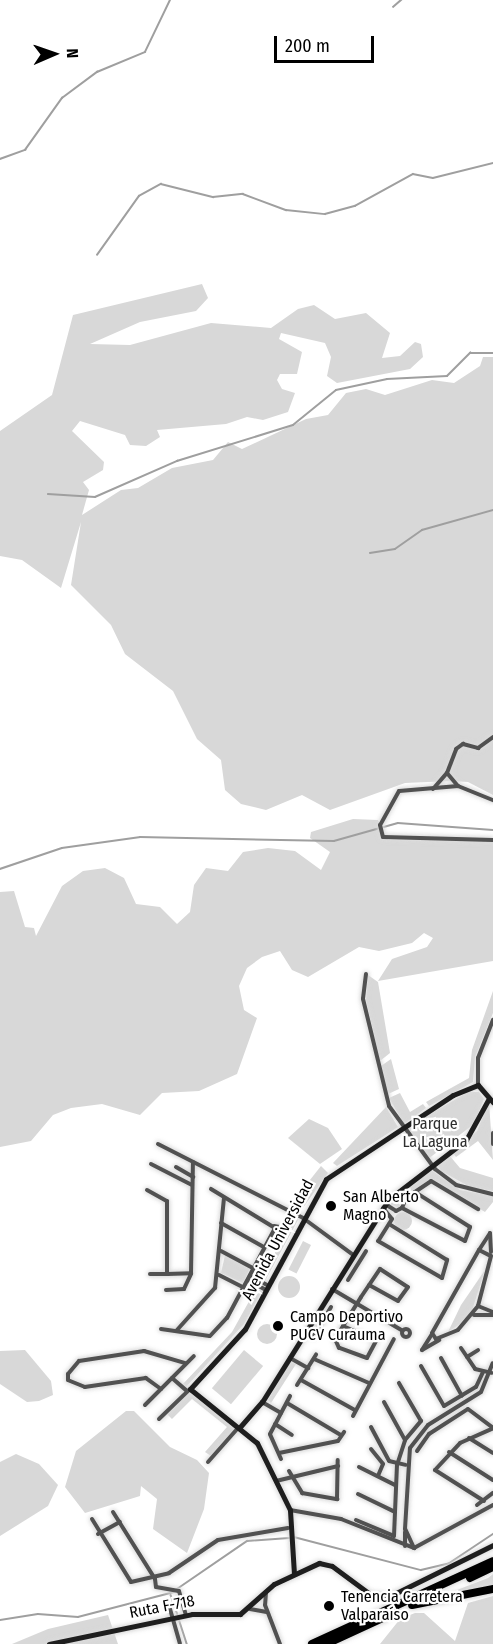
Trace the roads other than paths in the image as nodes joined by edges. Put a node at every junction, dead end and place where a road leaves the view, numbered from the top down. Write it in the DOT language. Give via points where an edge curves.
graph roads {
  1 [pos="493,737"];
  2 [pos="447,773"];
  3 [pos="458,786"];
  4 [pos="432,790"];
  5 [pos="493,800"];
  6 [pos="493,840"];
  7 [pos="366,974"];
  8 [pos="493,1020"];
  9 [pos="477,1077"];
  10 [pos="478,1085"];
  11 [pos="470,1088"];
  12 [pos="482,1092"];
  13 [pos="491,1101"];
  14 [pos="403,1127"];
  15 [pos="493,1133"];
  16 [pos="158,1144"];
  17 [pos="493,1144"];
  18 [pos="193,1162"];
  19 [pos="151,1164"];
  20 [pos="431,1165"];
  21 [pos="176,1167"];
  22 [pos="192,1177"];
  23 [pos="192,1185"];
  24 [pos="211,1189"];
  25 [pos="147,1190"];
  26 [pos="416,1192"];
  27 [pos="493,1194"];
  28 [pos="224,1198"];
  29 [pos="384,1206"];
  30 [pos="402,1208"];
  31 [pos="478,1209"];
  32 [pos="303,1218"];
  33 [pos="220,1223"];
  34 [pos="389,1224"];
  35 [pos="274,1226"];
  36 [pos="285,1228"];
  37 [pos="264,1248"];
  38 [pos="356,1248"];
  39 [pos="479,1250"];
  40 [pos="221,1251"];
  41 [pos="491,1252"];
  42 [pos="352,1254"];
  43 [pos="345,1266"];
  44 [pos="253,1268"];
  45 [pos="353,1272"];
  46 [pos="191,1273"];
  47 [pos="150,1274"];
  48 [pos="169,1274"];
  49 [pos="219,1275"];
  50 [pos="249,1278"];
  51 [pos="348,1280"];
  52 [pos="369,1286"];
  53 [pos="243,1287"];
  54 [pos="268,1288"];
  55 [pos="332,1288"];
  56 [pos="166,1290"];
  57 [pos="355,1306"];
  58 [pos="478,1306"];
  59 [pos="332,1307"];
  60 [pos="320,1308"];
  61 [pos="328,1313"];
  62 [pos="492,1313"];
  63 [pos="473,1315"];
  64 [pos="343,1326"];
  65 [pos="308,1328"];
  66 [pos="162,1329"];
  67 [pos="177,1331"];
  68 [pos="403,1331"];
  69 [pos="432,1334"];
  70 [pos="394,1339"];
  71 [pos="439,1340"];
  72 [pos="461,1348"];
  73 [pos="478,1350"];
  74 [pos="194,1356"];
  75 [pos="467,1357"];
  76 [pos="290,1358"];
  77 [pos="441,1358"];
  78 [pos="185,1363"];
  79 [pos="493,1363"];
  80 [pos="421,1366"];
  81 [pos="308,1368"];
  82 [pos="483,1373"];
  83 [pos="491,1374"];
  84 [pos="172,1378"];
  85 [pos="301,1380"];
  86 [pos="369,1383"];
  87 [pos="399,1383"];
  88 [pos="297,1385"];
  89 [pos="161,1389"];
  90 [pos="188,1390"];
  91 [pos="290,1396"];
  92 [pos="462,1396"];
  93 [pos="262,1402"];
  94 [pos="384,1402"];
  95 [pos="287,1403"];
  96 [pos="146,1405"];
  97 [pos="355,1410"];
  98 [pos="281,1413"];
  99 [pos="353,1416"];
  100 [pos="159,1419"];
  101 [pos="275,1424"];
  102 [pos="371,1427"];
  103 [pos="239,1428"];
  104 [pos="493,1428"];
  105 [pos="292,1435"];
  106 [pos="469,1438"];
  107 [pos="405,1440"];
  108 [pos="371,1449"];
  109 [pos="417,1451"];
  110 [pos="449,1452"];
  111 [pos="493,1452"];
  112 [pos="279,1453"];
  113 [pos="281,1459"];
  114 [pos="338,1460"];
  115 [pos="208,1462"];
  116 [pos="397,1465"];
  117 [pos="338,1466"];
  118 [pos="406,1466"];
  119 [pos="359,1467"];
  120 [pos="396,1471"];
  121 [pos="405,1472"];
  122 [pos="291,1473"];
  123 [pos="378,1476"];
  124 [pos="493,1480"];
  125 [pos="276,1481"];
  126 [pos="395,1485"];
  127 [pos="493,1493"];
  128 [pos="358,1494"];
  129 [pos="484,1501"];
  130 [pos="477,1505"];
  131 [pos="493,1505"];
  132 [pos="290,1510"];
  133 [pos="113,1512"];
  134 [pos="395,1512"];
  135 [pos="92,1520"];
  136 [pos="356,1520"];
  137 [pos="120,1522"];
  138 [pos="288,1528"];
  139 [pos="405,1529"];
  140 [pos="98,1534"];
  141 [pos="493,1545"];
  142 [pos="405,1546"];
  143 [pos="414,1548"];
  144 [pos="493,1561"];
  145 [pos="493,1567"];
  146 [pos="294,1574"];
  147 [pos="155,1579"];
  148 [pos="493,1589"];
  149 [pos="266,1592"];
  150 [pos="412,1605"];
  151 [pos="170,1609"];
  152 [pos="250,1610"];
  153 [pos="267,1612"];
  154 [pos="184,1615"];
  155 [pos="174,1618"];
  156 [pos="49,1644"];
  157 [pos="180,1644"];
  158 [pos="280,1644"];
  159 [pos="312,1644"];
  160 [pos="326,1644"];
  1 -- 2 [label="street" via="478,748 463,744 456,749"];
  2 -- 3 [label="street"];
  2 -- 4 [label="street"];
  3 -- 4 [label="street"];
  3 -- 5 [label="street"];
  4 -- 6 [label="street" via="399,791 380,825 383,837"];
  7 -- 14 [label="street" via="363,999 385,1097"];
  8 -- 9 [label="street" via="478,1058"];
  9 -- 10 [label="street"];
  9 -- 11 [label="street"];
  10 -- 11 [label="street, Avenida Universidad"];
  10 -- 12 [label="street"];
  11 -- 12 [label="street"];
  11 -- 14 [label="street, Avenida Universidad"];
  12 -- 13 [label="street"];
  13 -- 20 [label="street" via="473,1132"];
  14 -- 20 [label="street"];
  14 -- 32 [label="street, Avenida Universidad" via="326,1179"];
  15 -- 17 [label="street"];
  16 -- 18 [label="street"];
  18 -- 22 [label="street"];
  18 -- 32 [label="street"];
  19 -- 23 [label="street"];
  20 -- 27 [label="street" via="456,1185"];
  20 -- 29 [label="street"];
  21 -- 22 [label="street"];
  22 -- 23 [label="street"];
  23 -- 46 [label="street"];
  24 -- 28 [label="street"];
  25 -- 48 [label="street" via="167,1201"];
  26 -- 30 [label="street"];
  26 -- 30 [label="street" via="470,1227 465,1241"];
  26 -- 31 [label="street" via="432,1181"];
  28 -- 33 [label="street"];
  28 -- 35 [label="street"];
  29 -- 30 [label="street" via="396,1211"];
  29 -- 34 [label="street" via="392,1216"];
  29 -- 38 [label="street"];
  32 -- 42 [label="street"];
  32 -- 54 [label="street, Avenida Universidad"];
  33 -- 37 [label="street"];
  33 -- 40 [label="street"];
  34 -- 34 [label="street" via="379,1242 442,1278 447,1260"];
  35 -- 36 [label="street"];
  35 -- 37 [label="street"];
  37 -- 44 [label="street"];
  38 -- 42 [label="street"];
  38 -- 45 [label="street" via="365,1253"];
  39 -- 41 [label="street"];
  39 -- 41 [label="street" via="490,1233"];
  39 -- 69 [label="street"];
  40 -- 44 [label="street"];
  40 -- 49 [label="street"];
  41 -- 58 [label="street"];
  42 -- 43 [label="street"];
  43 -- 45 [label="street"];
  43 -- 55 [label="street"];
  44 -- 50 [label="street"];
  45 -- 51 [label="street"];
  46 -- 48 [label="street"];
  46 -- 56 [label="street" via="184,1289"];
  47 -- 48 [label="street"];
  49 -- 53 [label="street"];
  49 -- 67 [label="street" via="206,1302"];
  50 -- 53 [label="street"];
  50 -- 54 [label="street"];
  52 -- 52 [label="street" via="398,1301 408,1287 381,1269"];
  52 -- 57 [label="street"];
  53 -- 67 [label="street" via="207,1338"];
  54 -- 90 [label="street, Avenida Universidad" via="239,1337"];
  55 -- 57 [label="street"];
  55 -- 60 [label="street"];
  57 -- 64 [label="street"];
  57 -- 68 [label="street"];
  58 -- 62 [label="street"];
  58 -- 63 [label="street"];
  59 -- 61 [label="street"];
  60 -- 61 [label="street"];
  60 -- 65 [label="street"];
  61 -- 65 [label="street" via="314,1335"];
  62 -- 63 [label="street"];
  63 -- 71 [label="street"];
  64 -- 64 [label="street" via="376,1341 367,1358 335,1344"];
  65 -- 76 [label="street"];
  66 -- 67 [label="street"];
  69 -- 71 [label="street"];
  69 -- 71 [label="street" via="422,1350"];
  70 -- 86 [label="street"];
  72 -- 75 [label="street"];
  73 -- 75 [label="street"];
  74 -- 78 [label="street"];
  75 -- 82 [label="street"];
  76 -- 81 [label="street"];
  76 -- 93 [label="street"];
  77 -- 92 [label="street"];
  78 -- 84 [label="street"];
  78 -- 89 [label="street" via="144,1351 79,1361 68,1374 68,1380 85,1387 146,1378"];
  79 -- 83 [label="street"];
  80 -- 92 [label="street" via="442,1405"];
  81 -- 85 [label="street"];
  81 -- 86 [label="street" via="315,1357"];
  82 -- 83 [label="street"];
  82 -- 92 [label="street"];
  83 -- 118 [label="street" via="479,1394 423,1429"];
  84 -- 89 [label="street"];
  84 -- 90 [label="street"];
  85 -- 88 [label="street"];
  85 -- 97 [label="street"];
  86 -- 97 [label="street"];
  87 -- 107 [label="street" via="421,1421"];
  89 -- 96 [label="street"];
  90 -- 100 [label="street, Avenida Universidad"];
  90 -- 103 [label="street"];
  91 -- 95 [label="street"];
  93 -- 98 [label="street"];
  93 -- 103 [label="street"];
  94 -- 107 [label="street"];
  95 -- 98 [label="street"];
  95 -- 112 [label="street" via="343,1434 338,1443"];
  97 -- 99 [label="street"];
  98 -- 101 [label="street"];
  101 -- 105 [label="street"];
  101 -- 112 [label="street" via="270,1434"];
  102 -- 116 [label="street"];
  103 -- 115 [label="street"];
  103 -- 125 [label="street" via="254,1439"];
  104 -- 106 [label="street"];
  104 -- 109 [label="street" via="468,1409 429,1434"];
  106 -- 110 [label="street"];
  106 -- 111 [label="street"];
  107 -- 116 [label="street"];
  108 -- 123 [label="street" via="383,1464"];
  110 -- 124 [label="street"];
  110 -- 129 [label="street" via="435,1470"];
  112 -- 113 [label="street"];
  114 -- 117 [label="street"];
  116 -- 118 [label="street"];
  116 -- 120 [label="street"];
  117 -- 122 [label="street"];
  117 -- 122 [label="street" via="337,1499 302,1493"];
  118 -- 121 [label="street"];
  119 -- 123 [label="street"];
  120 -- 121 [label="street"];
  120 -- 126 [label="street"];
  121 -- 139 [label="street"];
  122 -- 125 [label="street"];
  123 -- 126 [label="street"];
  125 -- 132 [label="street"];
  126 -- 134 [label="street"];
  127 -- 129 [label="street"];
  128 -- 134 [label="street"];
  129 -- 130 [label="street"];
  131 -- 143 [label="street"];
  132 -- 138 [label="street"];
  132 -- 142 [label="street" via="341,1519"];
  133 -- 137 [label="street"];
  134 -- 136 [label="street" via="394,1536"];
  135 -- 140 [label="street"];
  137 -- 140 [label="street"];
  137 -- 147 [label="street"];
  138 -- 146 [label="street"];
  138 -- 147 [label="street" via="218,1540"];
  139 -- 142 [label="street"];
  139 -- 143 [label="street"];
  140 -- 147 [label="street" via="129,1582"];
  141 -- 146 [label="street" via="387,1597 370,1594 326,1563"];
  142 -- 143 [label="street"];
  144 -- 159 [label="highway"];
  145 -- 150 [label="highway"];
  146 -- 149 [label="street"];
  147 -- 154 [label="street" via="156,1587 179,1591"];
  148 -- 150 [label="highway"];
  149 -- 152 [label="street"];
  149 -- 153 [label="street"];
  150 -- 160 [label="highway"];
  151 -- 155 [label="street"];
  152 -- 153 [label="street"];
  152 -- 154 [label="street, Ruta F-718" via="236,1615"];
  153 -- 158 [label="street"];
  154 -- 155 [label="street, Ruta F-718"];
  155 -- 156 [label="street, Ruta F-718"];
  155 -- 157 [label="street"];
}
